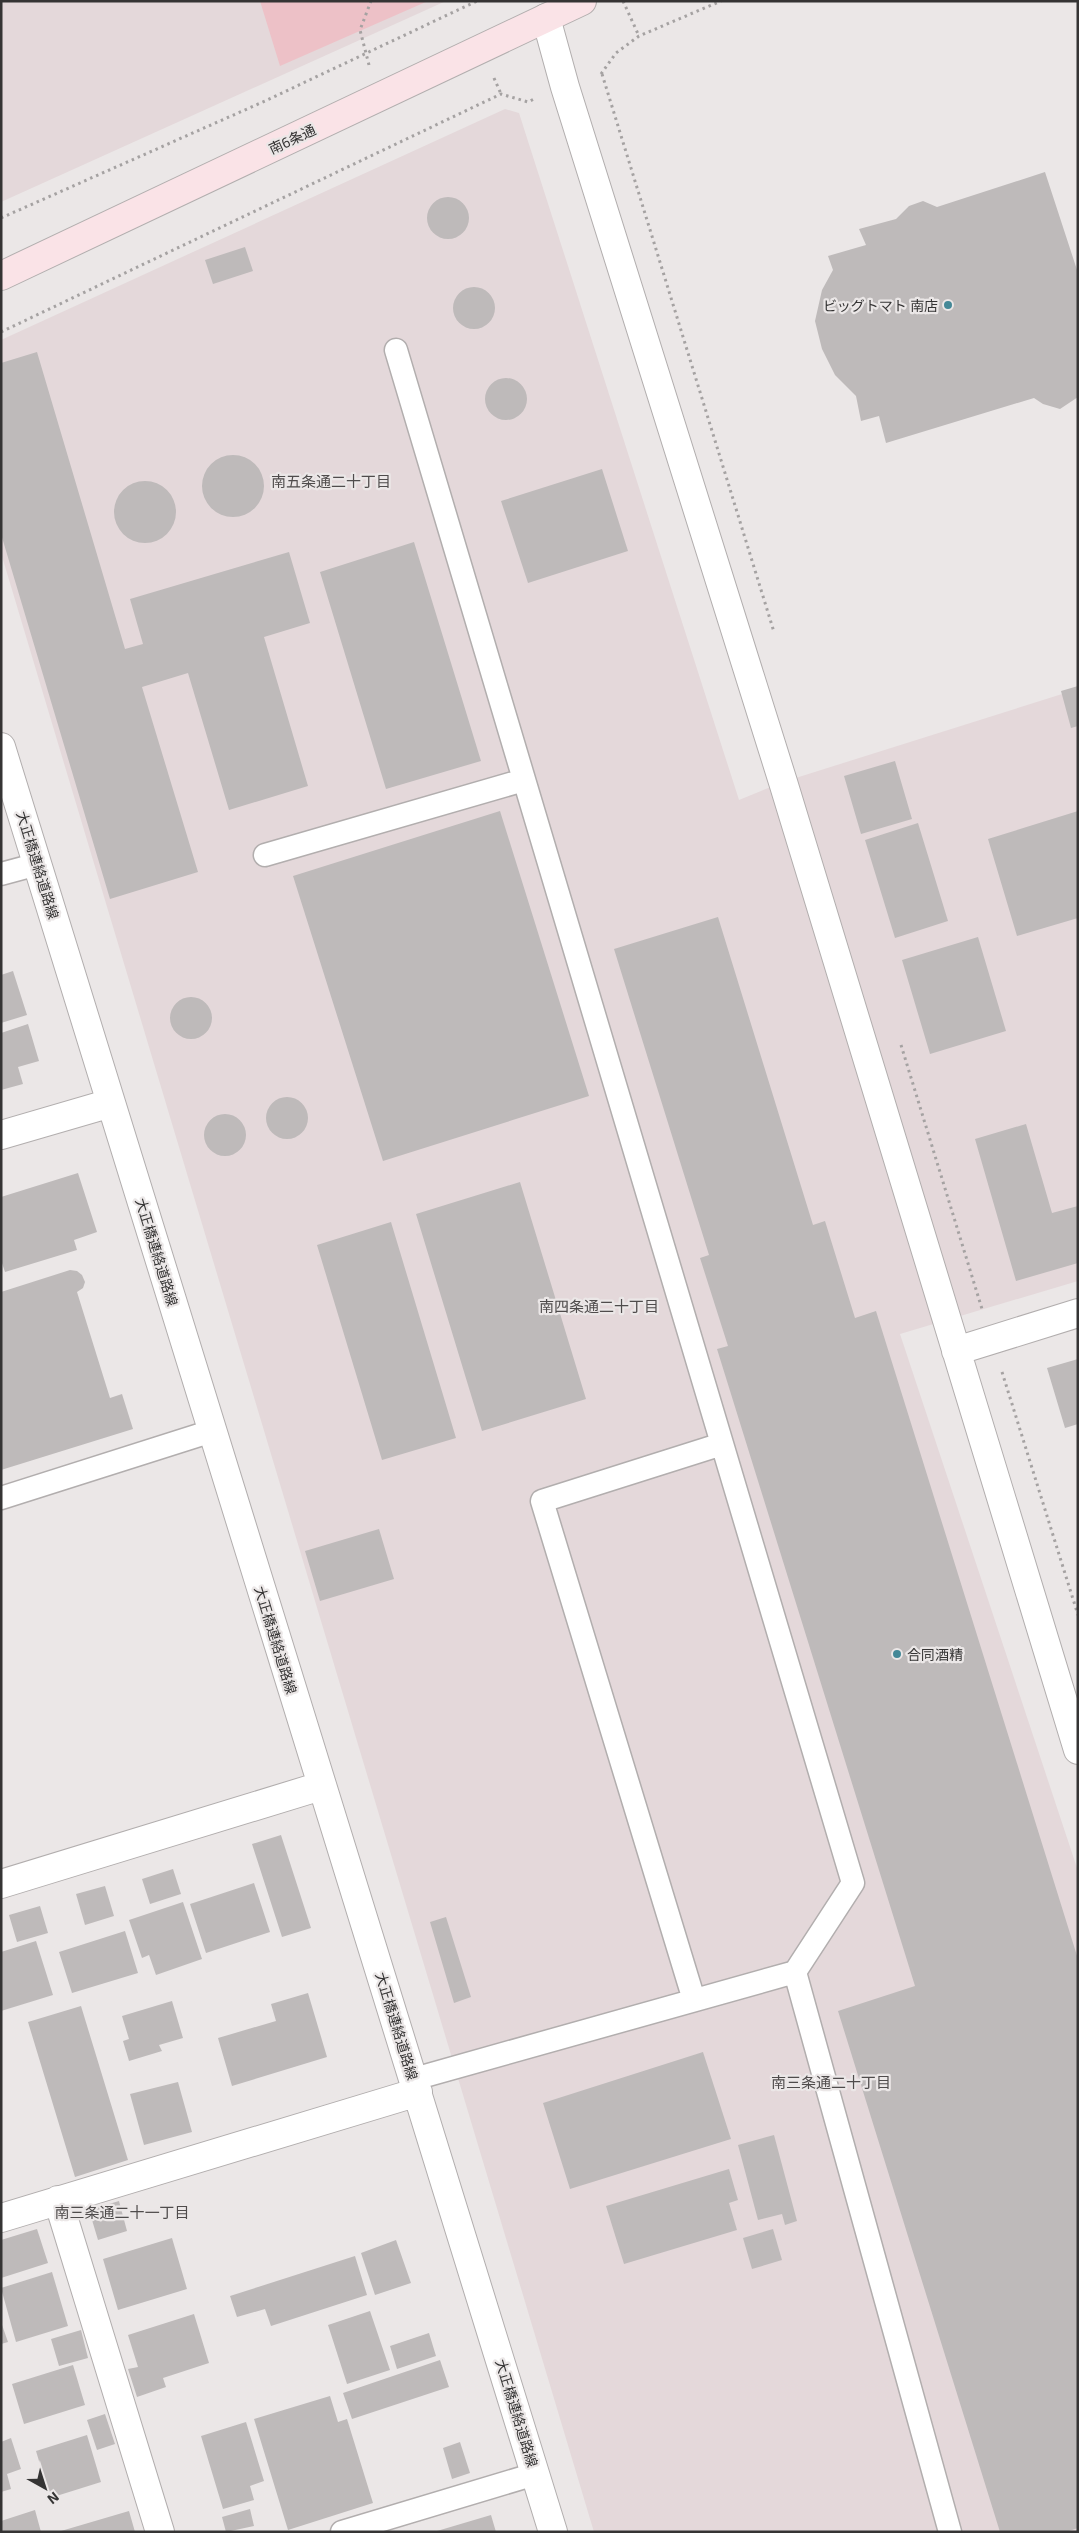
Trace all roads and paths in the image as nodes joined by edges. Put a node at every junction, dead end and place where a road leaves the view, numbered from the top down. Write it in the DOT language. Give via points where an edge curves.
graph roads {
  1 [pos="371,1"];
  2 [pos="477,1"];
  3 [pos="582,1"];
  4 [pos="623,1"];
  5 [pos="721,1"];
  6 [pos="546,18"];
  7 [pos="639,36"];
  8 [pos="366,53"];
  9 [pos="565,86"];
  10 [pos="377,99"];
  11 [pos="1,218"];
  12 [pos="1,276"];
  13 [pos="1,332"];
  14 [pos="396,350"];
  15 [pos="1,747"];
  16 [pos="524,780"];
  17 [pos="265,855"];
  18 [pos="38,864"];
  19 [pos="1,874"];
  20 [pos="111,1103"];
  21 [pos="1,1135"];
  22 [pos="1078,1313"];
  23 [pos="956,1351"];
  24 [pos="212,1431"];
  25 [pos="722,1444"];
  26 [pos="1,1498"];
  27 [pos="1078,1750"];
  28 [pos="321,1786"];
  29 [pos="1,1884"];
  30 [pos="795,1972"];
  31 [pos="694,2000"];
  32 [pos="416,2085"];
  33 [pos="58,2200"];
  34 [pos="1,2218"];
  35 [pos="535,2474"];
  36 [pos="160,2532"];
  37 [pos="342,2532"];
  38 [pos="553,2532"];
  39 [pos="950,2532"];
  1 -- 8 [label="path" via="360,30"];
  2 -- 8 [label="path"];
  3 -- 6 [label="street, 南6条通"];
  4 -- 7 [label="path"];
  5 -- 7 [label="path"];
  6 -- 9 [label="street"];
  6 -- 10 [label="street, 南6条通"];
  7 -- 9 [label="path" via="616,53 602,74"];
  8 -- 10 [label="path"];
  8 -- 11 [label="path"];
  9 -- 13 [label="path" via="528,102 501,94"];
  9 -- 23 [label="street" via="783,782"];
  10 -- 12 [label="street, 南6条通"];
  14 -- 16 [label="lane"];
  15 -- 18 [label="street, 大正橋連絡道路線"];
  16 -- 17 [label="lane"];
  16 -- 25 [label="lane"];
  18 -- 19 [label="lane"];
  18 -- 20 [label="street, 大正橋連絡道路線"];
  20 -- 21 [label="street"];
  20 -- 24 [label="street, 大正橋連絡道路線"];
  22 -- 23 [label="street"];
  23 -- 27 [label="street"];
  24 -- 26 [label="lane"];
  24 -- 28 [label="street, 大正橋連絡道路線"];
  25 -- 30 [label="lane" via="853,1884"];
  25 -- 31 [label="lane" via="542,1501"];
  28 -- 29 [label="street"];
  28 -- 32 [label="street, 大正橋連絡道路線"];
  30 -- 31 [label="lane"];
  30 -- 39 [label="lane"];
  31 -- 32 [label="lane"];
  32 -- 33 [label="street"];
  32 -- 35 [label="street, 大正橋連絡道路線"];
  33 -- 34 [label="street"];
  33 -- 36 [label="street"];
  35 -- 37 [label="lane"];
  35 -- 38 [label="street, 大正橋連絡道路線"];
}
